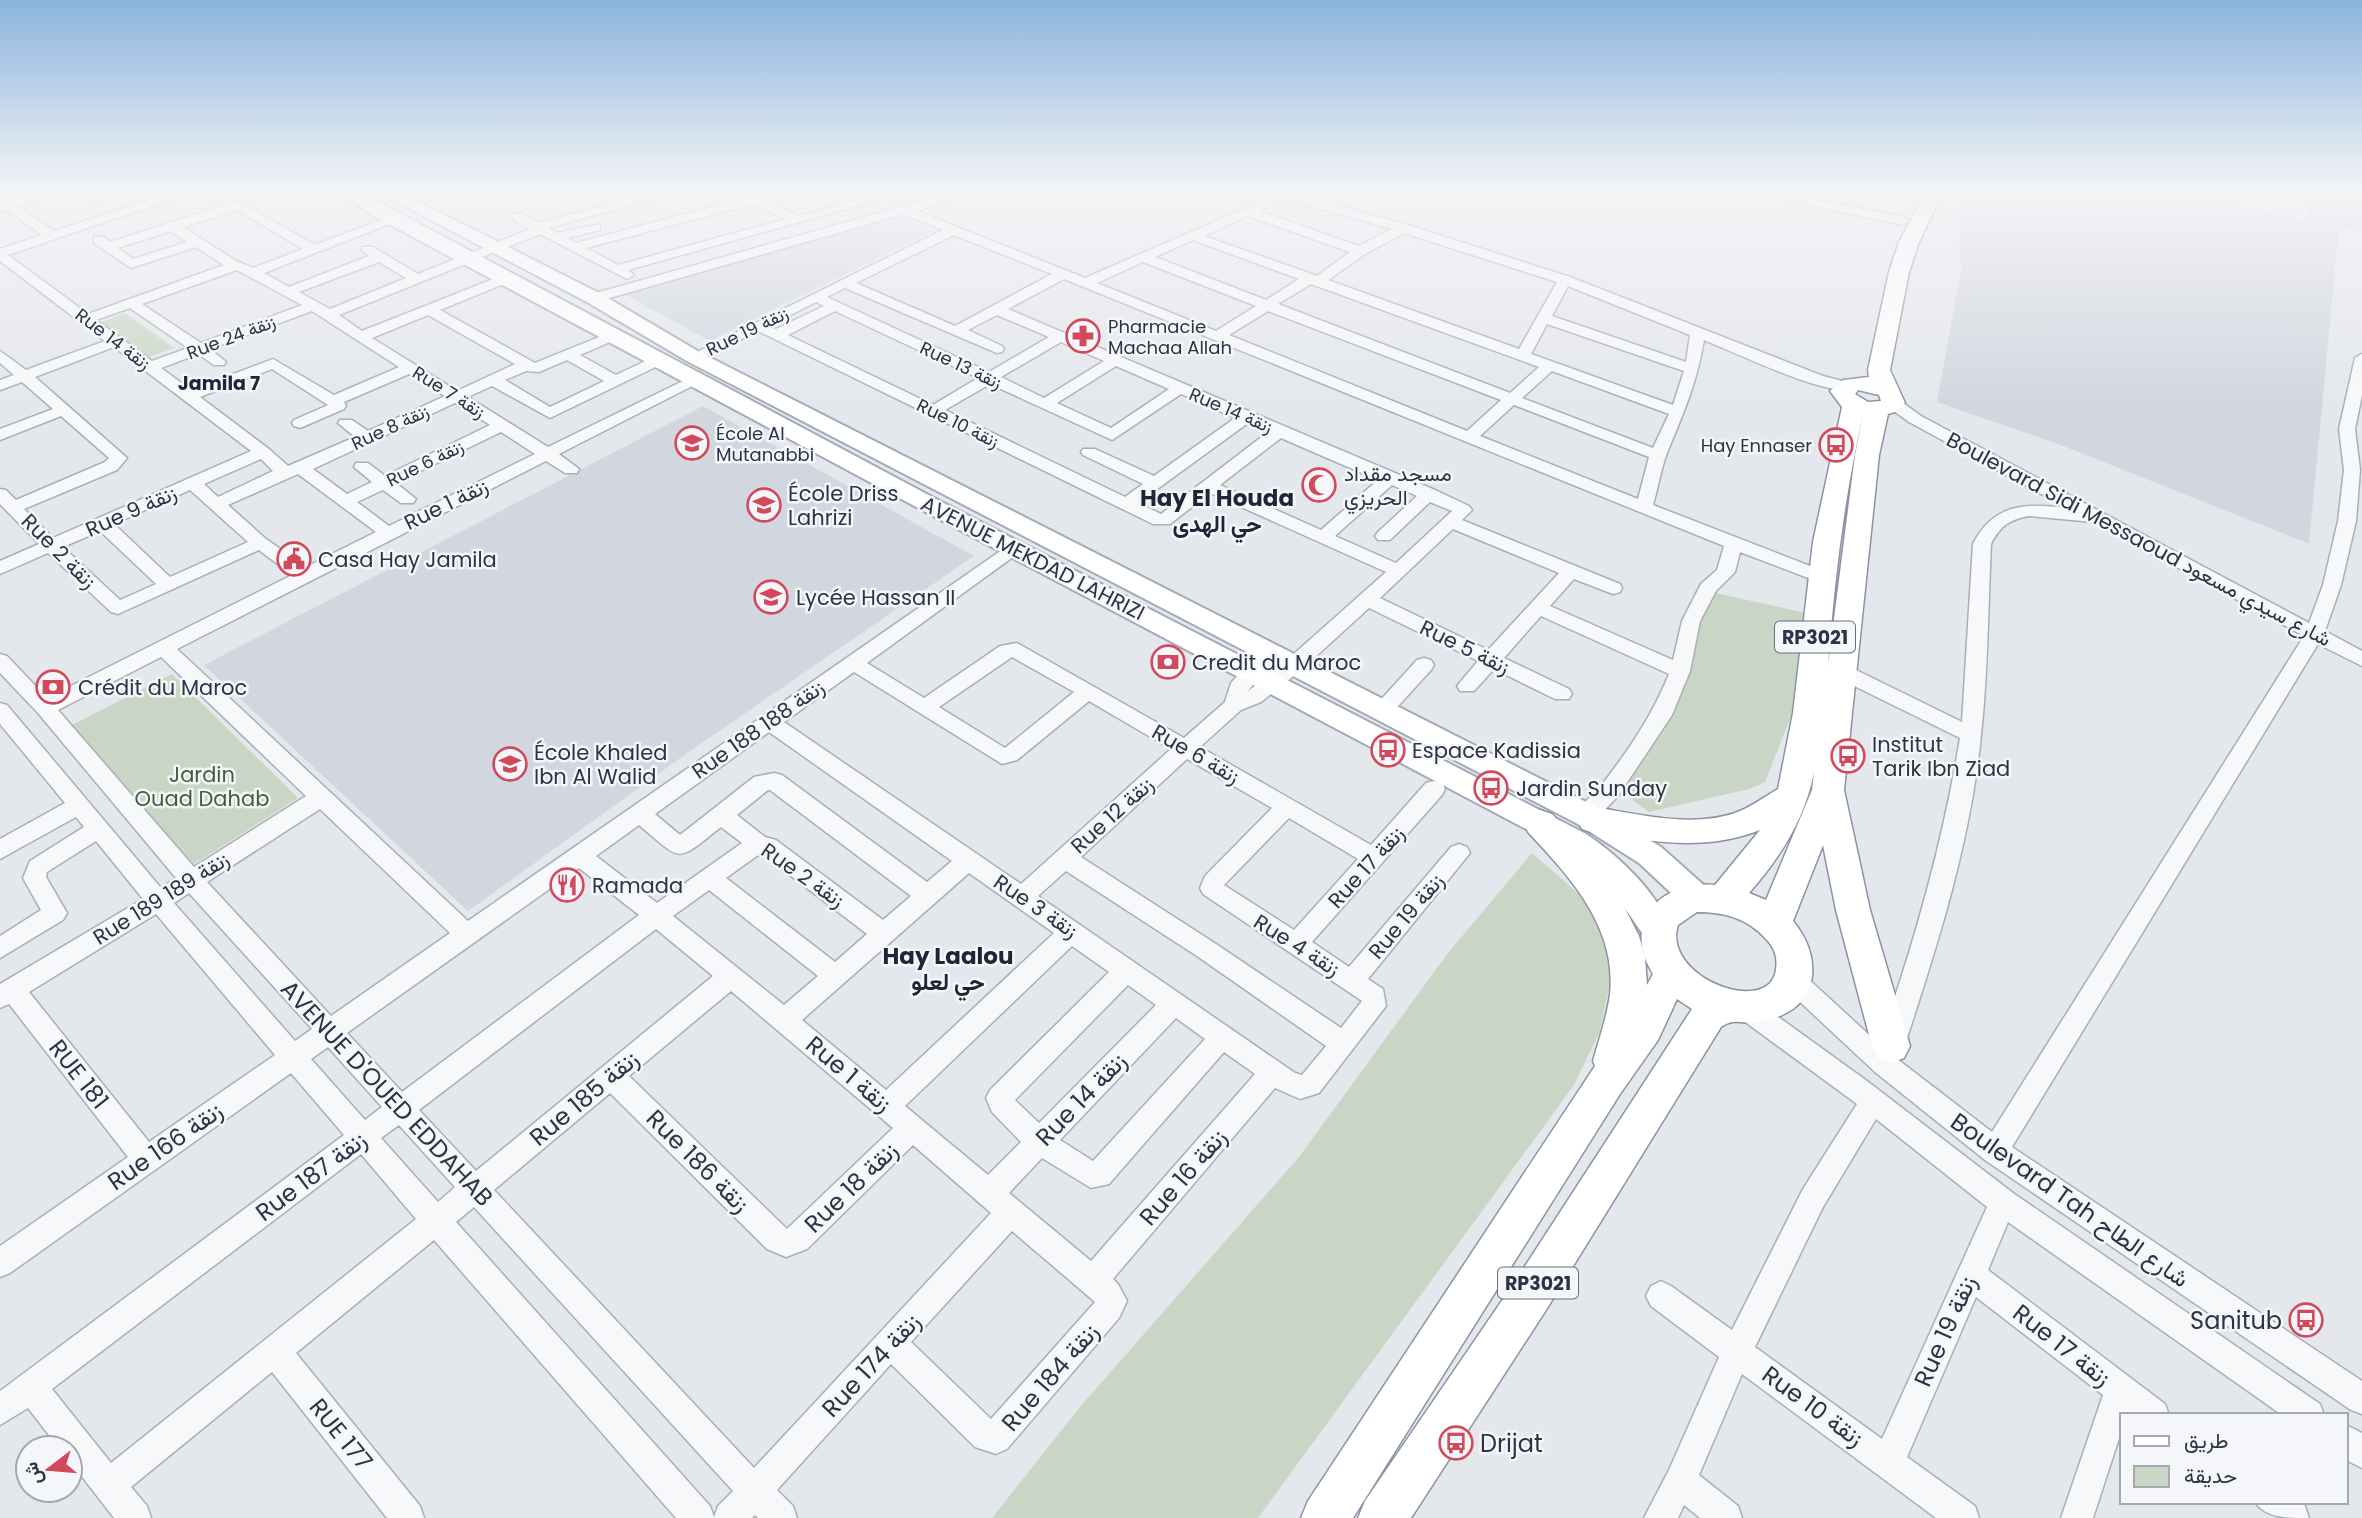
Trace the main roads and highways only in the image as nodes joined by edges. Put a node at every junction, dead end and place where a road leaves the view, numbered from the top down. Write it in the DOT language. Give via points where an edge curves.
graph roads {
  1 [pos="476,262"];
  2 [pos="521,262"];
  3 [pos="1882,262"];
  4 [pos="1903,262"];
  5 [pos="696,368"];
  6 [pos="1867,397"];
  7 [pos="1828,790"];
  8 [pos="1791,796"];
  9 [pos="1590,817"];
  10 [pos="1540,823"];
  11 [pos="1710,898"];
  12 [pos="1774,924"];
  13 [pos="1658,931"];
  14 [pos="1672,972"];
  15 [pos="1735,1007"];
  16 [pos="1887,1055"];
  17 [pos="1606,1082"];
  18 [pos="1325,1518"];
  19 [pos="1382,1518"];
  1 -- 5 [label="main road, AVENUE MEKDAD LAHRIZI" via="661,359"];
  2 -- 5 [label="main road, AVENUE MEKDAD LAHRIZI" via="594,298"];
  3 -- 6 [label="highway, RP3021" via="1861,357"];
  4 -- 6 [label="highway, RP3021" via="1879,378"];
  5 -- 9 [label="main road, AVENUE MEKDAD LAHRIZI" via="1270,652"];
  5 -- 10 [label="main road, AVENUE MEKDAD LAHRIZI" via="1016,549"];
  6 -- 7 [label="highway, RP3021" via="1867,455"];
  6 -- 8 [label="highway, RP3021" via="1844,446 1822,577 1803,744"];
  7 -- 12 [label="highway, RP3021"];
  7 -- 16 [label="highway"];
  8 -- 9 [label="highway" via="1755,818 1722,829 1680,830"];
  8 -- 11 [label="highway, RP3021" via="1776,832"];
  9 -- 11 [label="main road, AVENUE MEKDAD LAHRIZI"];
  10 -- 13 [label="main road, AVENUE MEKDAD LAHRIZI" via="1610,865"];
  10 -- 17 [label="highway" via="1599,890 1617,923 1627,957 1628,995"];
  11 -- 12 [label="highway" via="1759,913"];
  11 -- 13 [label="highway, RP3021" via="1678,904"];
  12 -- 15 [label="highway, RP3021" via="1793,952 1794,981 1773,1003"];
  13 -- 14 [label="highway" via="1663,959"];
  14 -- 15 [label="highway" via="1700,996"];
  14 -- 17 [label="highway, RP3021" via="1645,1028"];
  15 -- 19 [label="highway, RP3021" via="1708,1016 1531,1295"];
  17 -- 18 [label="highway, RP3021"];
}
